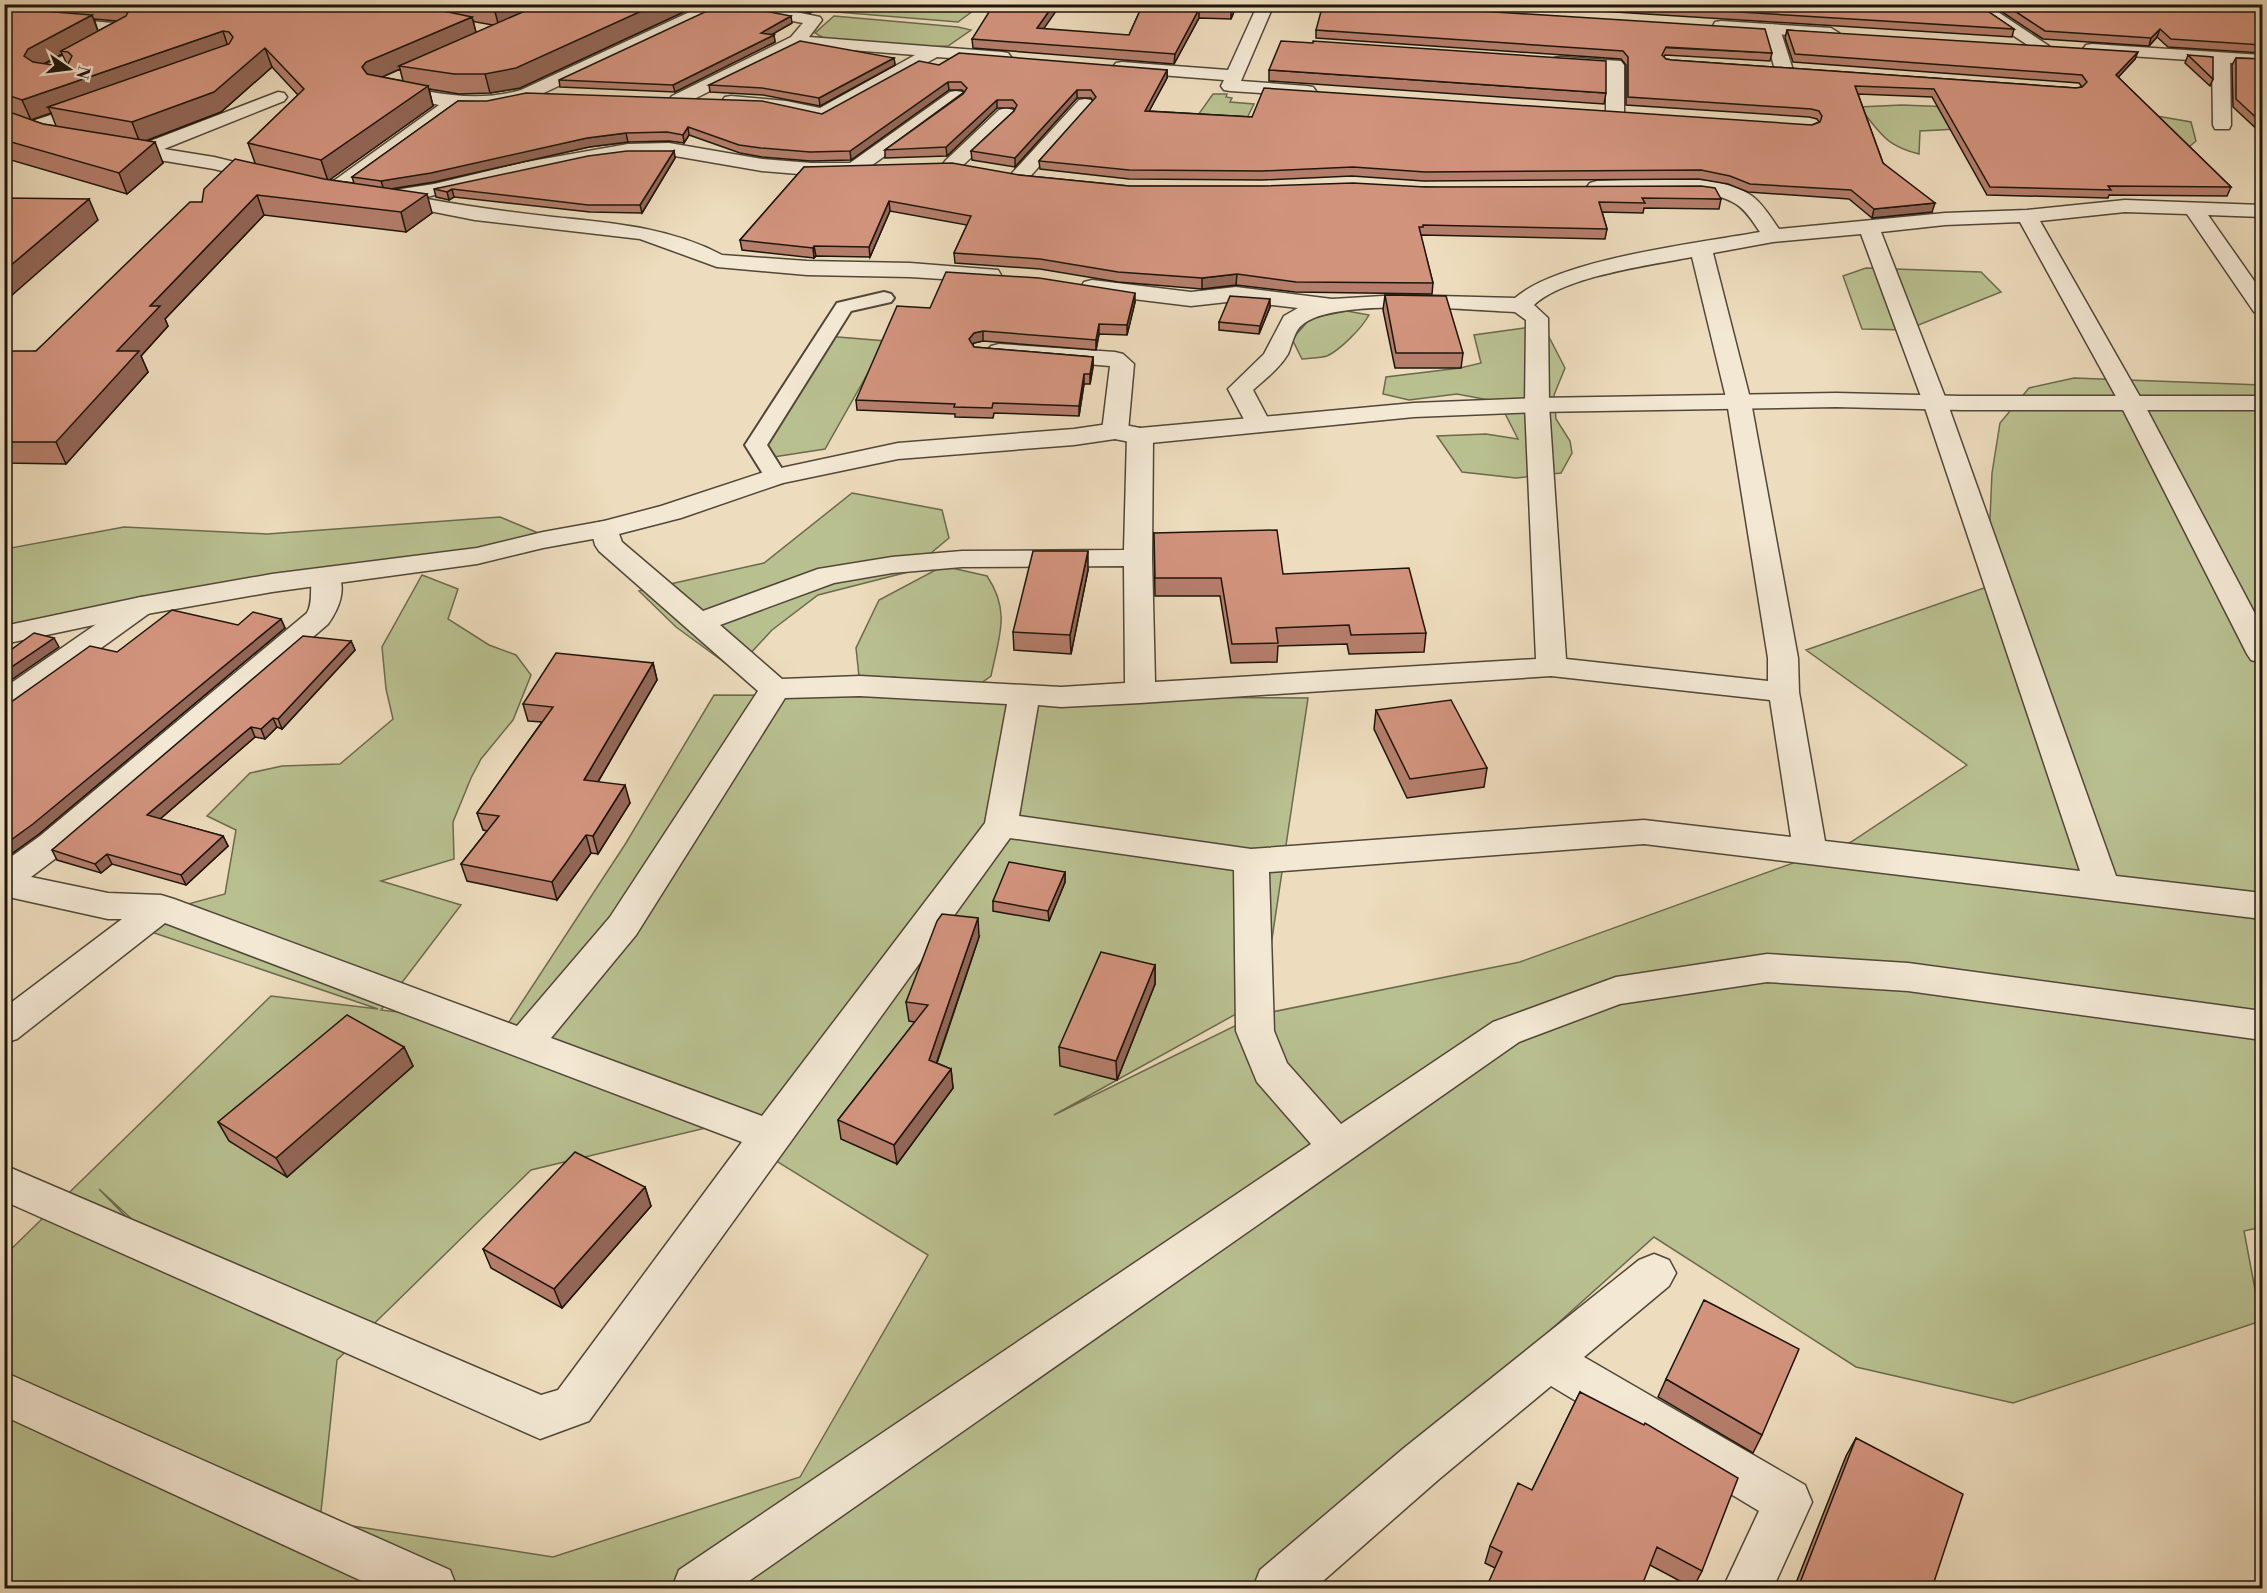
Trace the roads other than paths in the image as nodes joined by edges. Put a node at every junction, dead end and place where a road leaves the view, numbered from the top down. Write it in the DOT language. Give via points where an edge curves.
graph roads {
  1 [pos="65,4"];
  2 [pos="721,4"];
  3 [pos="728,4"];
  4 [pos="1266,4"];
  5 [pos="1974,4"];
  6 [pos="4,19"];
  7 [pos="34,21"];
  8 [pos="1701,25"];
  9 [pos="1772,29"];
  10 [pos="1842,34"];
  11 [pos="4,36"];
  12 [pos="1250,40"];
  13 [pos="796,41"];
  14 [pos="1274,42"];
  15 [pos="2006,44"];
  16 [pos="2075,48"];
  17 [pos="934,52"];
  18 [pos="1014,58"];
  19 [pos="2221,58"];
  20 [pos="2262,60"];
  21 [pos="1545,61"];
  22 [pos="1105,65"];
  23 [pos="1761,68"];
  24 [pos="1784,70"];
  25 [pos="1807,71"];
  26 [pos="410,74"];
  27 [pos="1234,76"];
  28 [pos="69,77"];
  29 [pos="1329,93"];
  30 [pos="527,94"];
  31 [pos="562,96"];
  32 [pos="956,96"];
  33 [pos="278,97"];
  34 [pos="118,98"];
  35 [pos="655,99"];
  36 [pos="678,100"];
  37 [pos="453,103"];
  38 [pos="1085,104"];
  39 [pos="1591,110"];
  40 [pos="1615,112"];
  41 [pos="1637,113"];
  42 [pos="1006,114"];
  43 [pos="2222,125"];
  44 [pos="63,138"];
  45 [pos="97,144"];
  46 [pos="141,151"];
  47 [pos="890,166"];
  48 [pos="857,167"];
  49 [pos="975,169"];
  50 [pos="998,173"];
  51 [pos="1020,176"];
  52 [pos="1042,178"];
  53 [pos="289,180"];
  54 [pos="310,185"];
  55 [pos="1575,187"];
  56 [pos="331,190"];
  57 [pos="382,198"];
  58 [pos="2193,208"];
  59 [pos="2262,211"];
  60 [pos="2027,216"];
  61 [pos="1869,226"];
  62 [pos="1773,236"];
  63 [pos="1701,249"];
  64 [pos="1004,276"];
  65 [pos="1073,284"];
  66 [pos="884,298"];
  67 [pos="1329,305"];
  68 [pos="1521,305"];
  69 [pos="2262,307"];
  70 [pos="983,350"];
  71 [pos="1739,402"];
  72 [pos="1935,402"];
  73 [pos="2131,402"];
  74 [pos="2262,403"];
  75 [pos="1537,405"];
  76 [pos="1258,424"];
  77 [pos="1127,433"];
  78 [pos="776,477"];
  79 [pos="605,529"];
  80 [pos="1138,558"];
  81 [pos="326,576"];
  82 [pos="141,606"];
  83 [pos="699,623"];
  84 [pos="4,635"];
  85 [pos="2262,654"];
  86 [pos="1551,667"];
  87 [pos="775,690"];
  88 [pos="1784,692"];
  89 [pos="1140,693"];
  90 [pos="1024,694"];
  91 [pos="4,703"];
  92 [pos="1001,825"];
  93 [pos="1810,851"];
  94 [pos="1251,861"];
  95 [pos="4,882"];
  96 [pos="2102,886"];
  97 [pos="2262,906"];
  98 [pos="161,908"];
  99 [pos="2262,1026"];
  100 [pos="4,1029"];
  101 [pos="525,1043"];
  102 [pos="770,1136"];
  103 [pos="1338,1148"];
  104 [pos="4,1182"];
  105 [pos="1654,1273"];
  106 [pos="1548,1360"];
  107 [pos="4,1393"];
  108 [pos="432,1588"];
  109 [pos="697,1588"];
  110 [pos="1278,1588"];
  111 [pos="1748,1588"];
  1 -- 7 [label="street"];
  2 -- 30 [label="street"];
  3 -- 13 [label="street" via="814,20"];
  4 -- 12 [label="street"];
  5 -- 15 [label="street" via="2047,47"];
  6 -- 7 [label="street"];
  7 -- 11 [label="street"];
  7 -- 28 [label="street" via="126,30 43,74"];
  8 -- 9 [label="street"];
  9 -- 10 [label="street"];
  9 -- 24 [label="street"];
  12 -- 14 [label="street"];
  12 -- 27 [label="street"];
  13 -- 17 [label="street"];
  13 -- 36 [label="street"];
  16 -- 19 [label="street"];
  17 -- 18 [label="street"];
  17 -- 36 [label="street" via="823,114 763,102"];
  19 -- 20 [label="street"];
  19 -- 43 [label="street"];
  21 -- 40 [label="street" via="1615,65"];
  22 -- 27 [label="street"];
  23 -- 24 [label="street"];
  24 -- 25 [label="street"];
  26 -- 37 [label="street" via="379,87"];
  27 -- 29 [label="street" via="1230,86"];
  30 -- 31 [label="street"];
  30 -- 37 [label="street" via="504,103"];
  32 -- 48 [label="street"];
  33 -- 46 [label="street"];
  34 -- 44 [label="street" via="22,125"];
  35 -- 36 [label="street"];
  37 -- 56 [label="street"];
  38 -- 51 [label="street"];
  39 -- 40 [label="street"];
  40 -- 41 [label="street"];
  42 -- 49 [label="street" via="944,164"];
  45 -- 46 [label="street"];
  46 -- 53 [label="street"];
  47 -- 48 [label="street"];
  48 -- 57 [label="street" via="811,169 669,149 628,150"];
  50 -- 51 [label="street"];
  51 -- 52 [label="street"];
  54 -- 56 [label="street"];
  55 -- 62 [label="street" via="1654,186 1726,191 1746,201"];
  56 -- 57 [label="street"];
  57 -- 64 [label="street" via="475,214 643,233 717,261"];
  58 -- 59 [label="street"];
  58 -- 60 [label="street" via="2125,206"];
  58 -- 69 [label="street"];
  60 -- 61 [label="street"];
  60 -- 73 [label="street"];
  61 -- 62 [label="street"];
  61 -- 72 [label="street"];
  62 -- 63 [label="street"];
  63 -- 68 [label="street" via="1579,275 1533,294"];
  63 -- 71 [label="street"];
  65 -- 67 [label="street" via="1191,299 1236,294"];
  66 -- 78 [label="lane" via="844,307 756,445"];
  67 -- 68 [label="street"];
  67 -- 76 [label="street" via="1293,320 1273,358 1240,389"];
  68 -- 75 [label="street" via="1537,318"];
  70 -- 77 [label="street" via="1115,359 1122,364"];
  71 -- 72 [label="street"];
  71 -- 75 [label="street"];
  71 -- 88 [label="street" via="1783,658"];
  72 -- 73 [label="street"];
  72 -- 96 [label="street"];
  73 -- 74 [label="street"];
  73 -- 85 [label="street"];
  75 -- 76 [label="street" via="1414,410"];
  75 -- 86 [label="street"];
  76 -- 77 [label="street"];
  77 -- 78 [label="street" via="898,451"];
  77 -- 80 [label="street"];
  78 -- 79 [label="street"];
  79 -- 81 [label="street" via="477,556"];
  79 -- 83 [label="street" via="609,545"];
  80 -- 83 [label="street" via="962,559 892,565 828,575"];
  80 -- 89 [label="street"];
  81 -- 82 [label="street"];
  81 -- 95 [label="street" via="326,605 318,618"];
  82 -- 84 [label="street"];
  82 -- 91 [label="street"];
  83 -- 87 [label="street"];
  86 -- 88 [label="street"];
  86 -- 89 [label="street"];
  87 -- 90 [label="street" via="860,686"];
  87 -- 101 [label="street" via="623,926"];
  88 -- 93 [label="street"];
  89 -- 90 [label="street" via="1061,697"];
  90 -- 92 [label="street"];
  92 -- 94 [label="street"];
  92 -- 102 [label="street"];
  93 -- 94 [label="street" via="1644,832"];
  93 -- 96 [label="street"];
  94 -- 103 [label="street" via="1255,1031 1271,1071"];
  95 -- 98 [label="street" via="108,906"];
  96 -- 97 [label="street"];
  98 -- 100 [label="street"];
  98 -- 101 [label="street"];
  99 -- 103 [label="street" via="1908,977 1767,969 1616,992 1506,1032"];
  101 -- 102 [label="street"];
  102 -- 104 [label="street" via="573,1406 540,1417"];
  103 -- 109 [label="street"];
  105 -- 106 [label="street"];
  106 -- 110 [label="street"];
  106 -- 111 [label="street" via="1788,1503"];
  107 -- 108 [label="street"];
}
